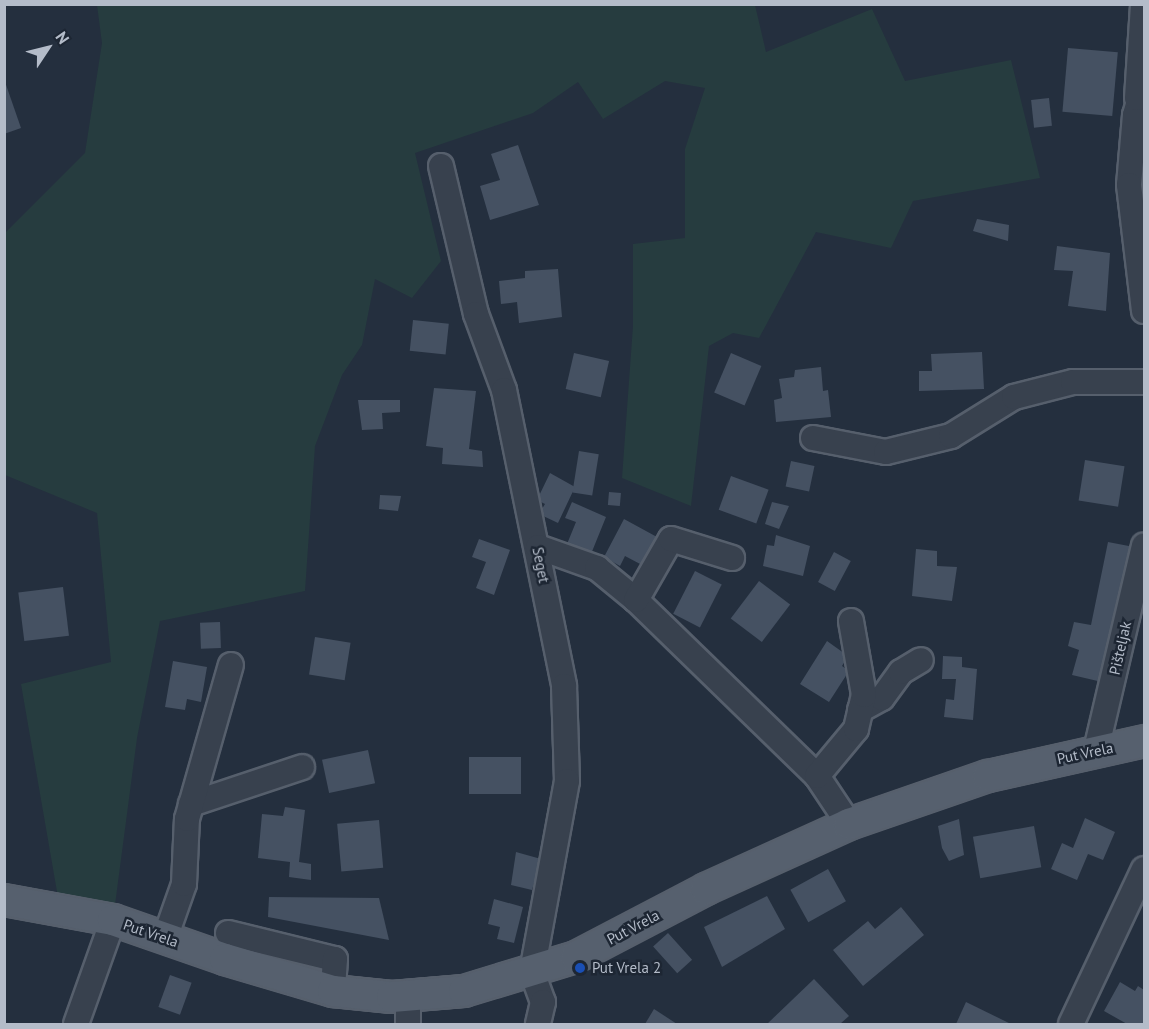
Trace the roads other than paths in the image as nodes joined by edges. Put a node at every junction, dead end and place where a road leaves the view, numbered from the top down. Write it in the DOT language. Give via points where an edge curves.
graph roads {
  1 [pos="1143,4"];
  2 [pos="1144,82"];
  3 [pos="1136,115"];
  4 [pos="441,166"];
  5 [pos="1144,311"];
  6 [pos="1144,382"];
  7 [pos="813,438"];
  8 [pos="1144,546"];
  9 [pos="538,547"];
  10 [pos="732,558"];
  11 [pos="636,600"];
  12 [pos="851,621"];
  13 [pos="921,660"];
  14 [pos="231,665"];
  15 [pos="860,710"];
  16 [pos="1144,741"];
  17 [pos="1096,750"];
  18 [pos="302,767"];
  19 [pos="817,776"];
  20 [pos="191,804"];
  21 [pos="849,824"];
  22 [pos="1144,869"];
  23 [pos="4,900"];
  24 [pos="113,920"];
  25 [pos="228,933"];
  26 [pos="165,938"];
  27 [pos="532,972"];
  28 [pos="333,991"];
  29 [pos="408,1010"];
  30 [pos="76,1024"];
  31 [pos="538,1024"];
  32 [pos="1071,1024"];
  1 -- 3 [label="street"];
  2 -- 3 [label="street"];
  3 -- 5 [label="street" via="1129,185"];
  4 -- 9 [label="street, Seget" via="476,314 504,390"];
  6 -- 7 [label="street" via="1073,382 1014,397 951,436 886,452"];
  8 -- 17 [label="street, Pišteljak"];
  9 -- 11 [label="street" via="597,568"];
  9 -- 27 [label="street, Seget" via="564,686 567,781"];
  10 -- 11 [label="street" via="671,538"];
  11 -- 19 [label="street"];
  12 -- 15 [label="street" via="864,695"];
  13 -- 15 [label="street" via="901,672 882,698"];
  14 -- 20 [label="street"];
  15 -- 19 [label="street" via="856,729"];
  16 -- 17 [label="main road, Put Vrela"];
  17 -- 21 [label="main road, Put Vrela" via="988,776"];
  18 -- 20 [label="street"];
  19 -- 21 [label="street"];
  20 -- 26 [label="street" via="184,884"];
  21 -- 27 [label="main road, Put Vrela" via="706,889 576,957"];
  22 -- 32 [label="street"];
  23 -- 24 [label="main road, Put Vrela"];
  24 -- 26 [label="main road, Put Vrela"];
  24 -- 30 [label="street"];
  25 -- 28 [label="street" via="335,958"];
  26 -- 28 [label="main road, Put Vrela"];
  27 -- 29 [label="main road, Put Vrela"];
  27 -- 31 [label="street" via="543,1002"];
  28 -- 29 [label="main road, Put Vrela" via="392,998"];
}
